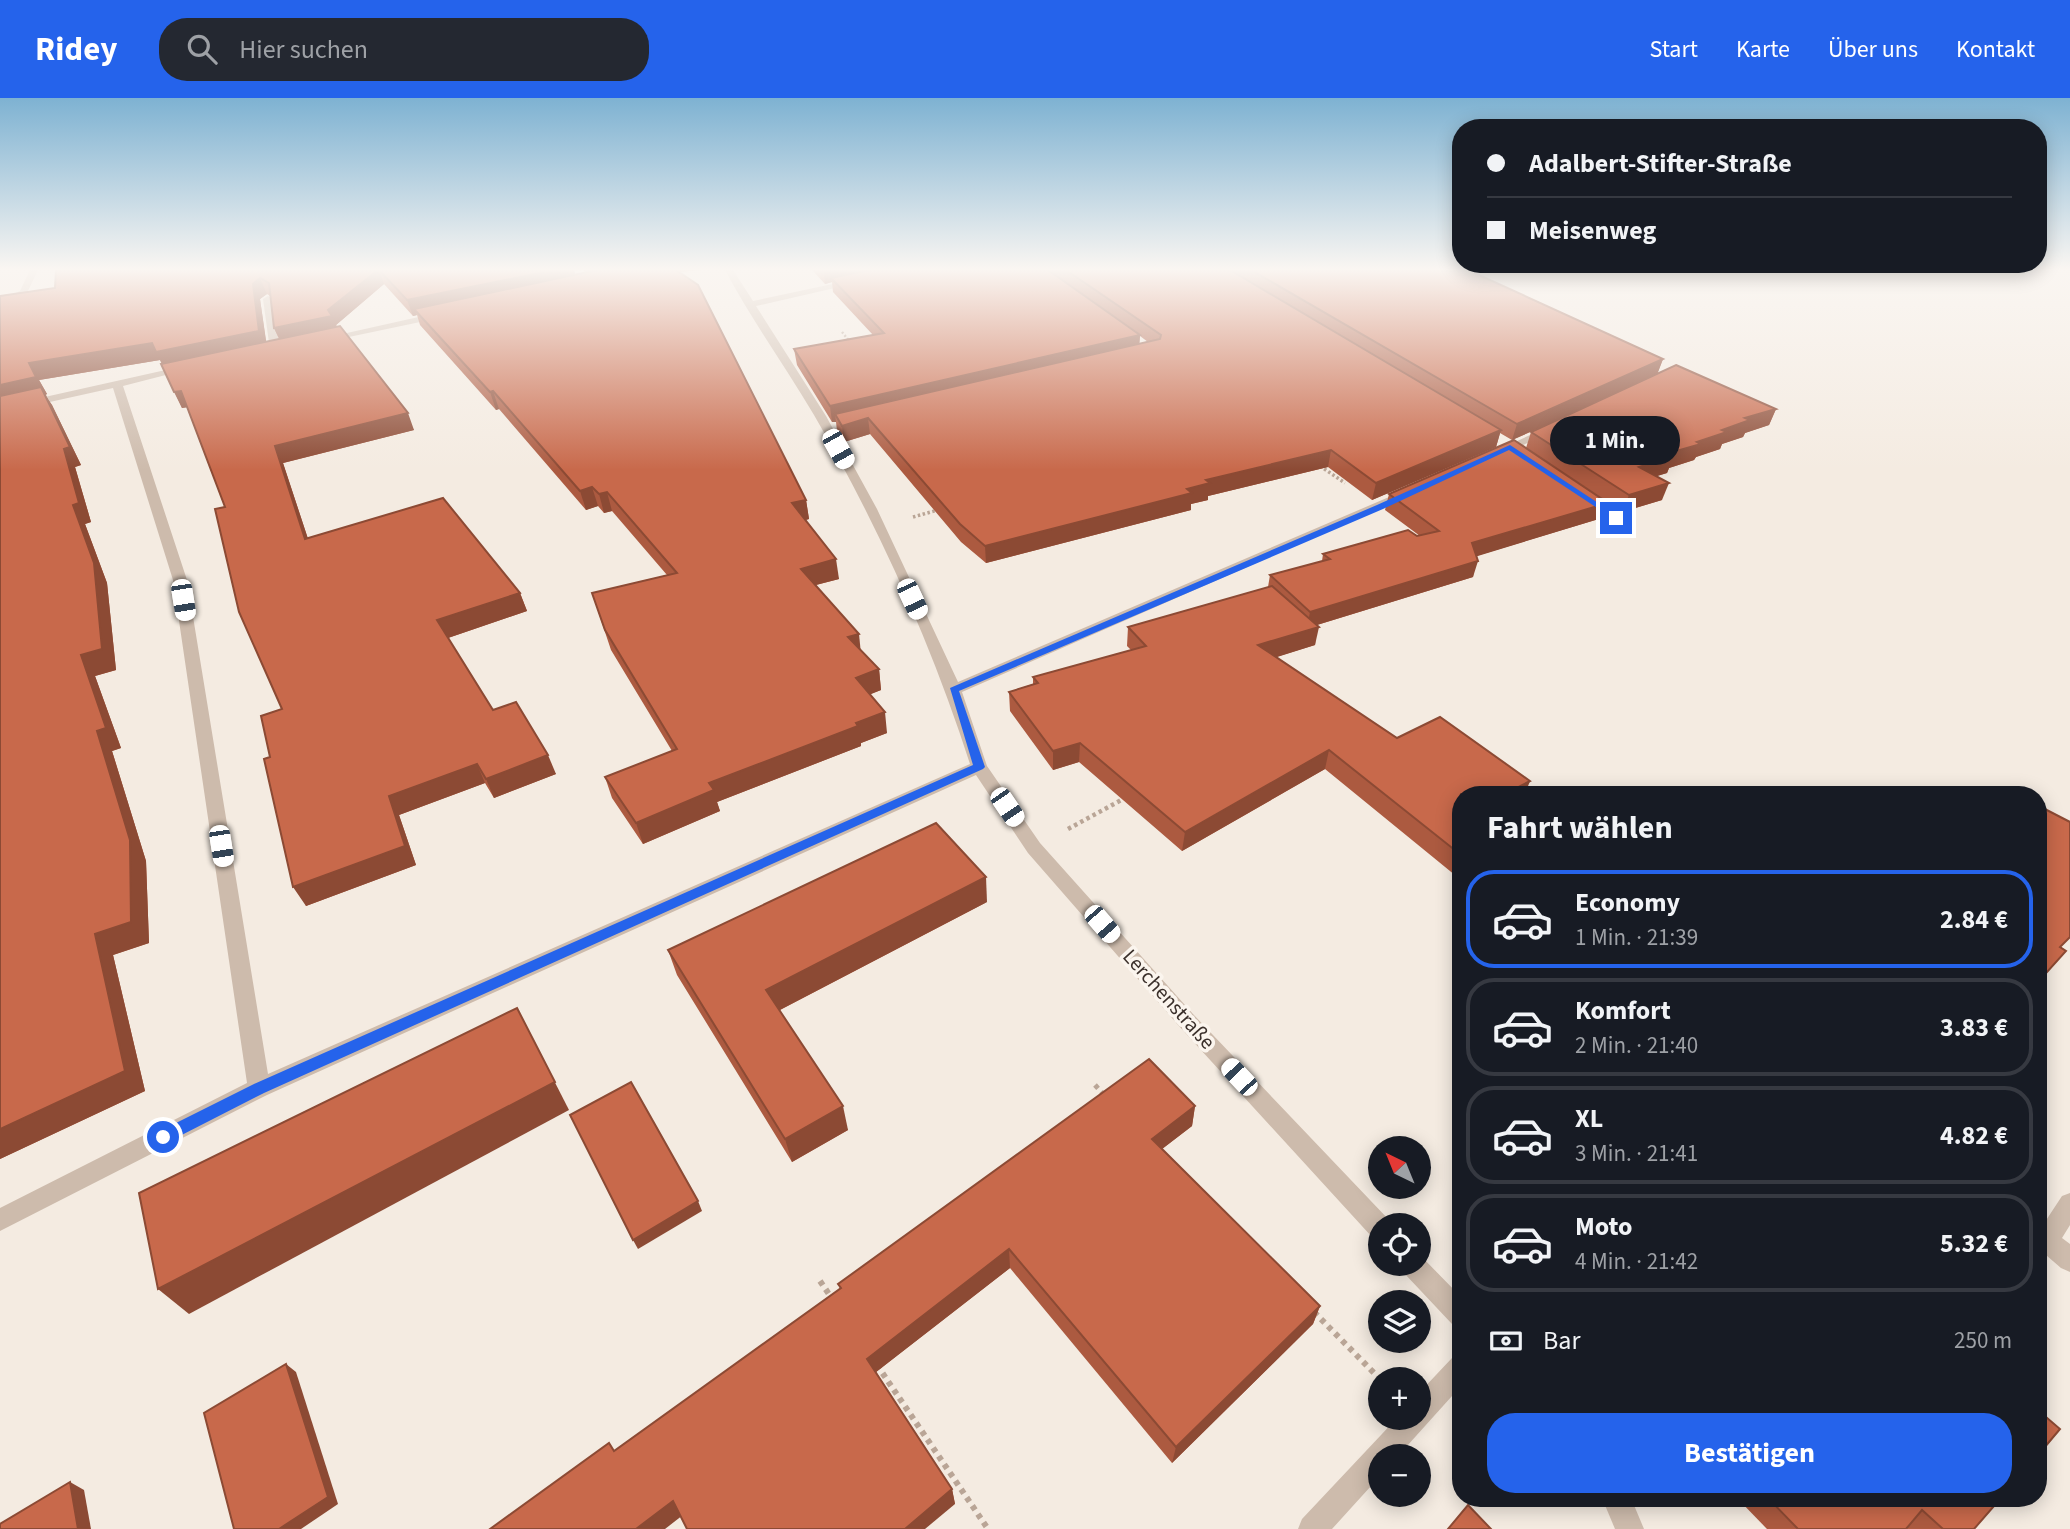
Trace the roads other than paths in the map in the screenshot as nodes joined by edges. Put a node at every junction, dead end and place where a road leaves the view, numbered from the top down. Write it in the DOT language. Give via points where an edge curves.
graph roads {
  1 [pos="273,337"];
  2 [pos="336,337"];
  3 [pos="770,337"];
  4 [pos="316,341"];
  5 [pos="289,347"];
  6 [pos="275,350"];
  7 [pos="262,352"];
  8 [pos="196,366"];
  9 [pos="117,383"];
  10 [pos="0,410"];
  11 [pos="1557,426"];
  12 [pos="1486,458"];
  13 [pos="1574,489"];
  14 [pos="1415,491"];
  15 [pos="1616,518"];
  16 [pos="954,690"];
  17 [pos="979,767"];
  18 [pos="259,1088"];
  19 [pos="2070,1204"];
  20 [pos="1368,1215"];
  21 [pos="0,1220"];
  22 [pos="2070,1260"];
  23 [pos="1424,1276"];
  24 [pos="1452,1305"];
  25 [pos="1452,1377"];
  26 [pos="1431,1400"];
  27 [pos="1404,1430"];
  28 [pos="1620,1507"];
  29 [pos="1312,1529"];
  30 [pos="1630,1529"];
  1 -- 6 [label="street"];
  2 -- 4 [label="street"];
  3 -- 16 [label="street, Lerchenstraße" via="834,427"];
  5 -- 6 [label="street"];
  6 -- 7 [label="street"];
  8 -- 9 [label="street"];
  9 -- 10 [label="street"];
  9 -- 18 [label="street" via="180,580"];
  11 -- 12 [label="street"];
  13 -- 15 [label="street"];
  14 -- 16 [label="street"];
  16 -- 17 [label="street, Lerchenstraße"];
  17 -- 18 [label="street"];
  17 -- 20 [label="street, Lerchenstraße" via="1034,848"];
  18 -- 21 [label="street"];
  19 -- 22 [label="street" via="2047,1240"];
  23 -- 24 [label="street"];
  25 -- 26 [label="street"];
  27 -- 29 [label="street"];
  28 -- 30 [label="street"];
}
